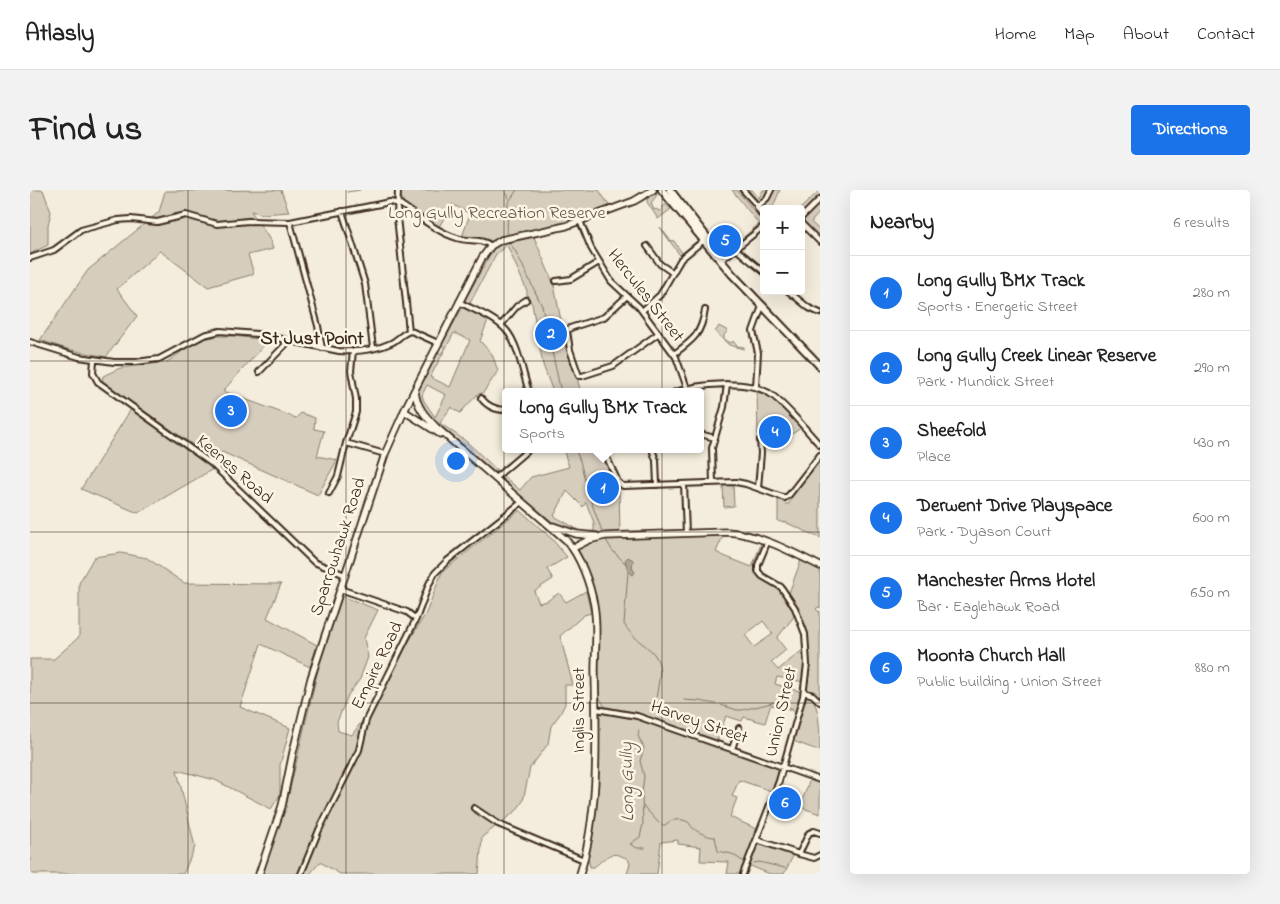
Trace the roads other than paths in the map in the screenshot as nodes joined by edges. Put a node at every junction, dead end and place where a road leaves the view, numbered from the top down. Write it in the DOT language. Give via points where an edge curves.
graph roads {
  1 [pos="398,190"];
  2 [pos="645,190"];
  3 [pos="653,190"];
  4 [pos="662,190"];
  5 [pos="670,190"];
  6 [pos="743,190"];
  7 [pos="772,190"];
  8 [pos="820,199"];
  9 [pos="636,200"];
  10 [pos="396,203"];
  11 [pos="757,207"];
  12 [pos="760,210"];
  13 [pos="342,211"];
  14 [pos="760,212"];
  15 [pos="805,214"];
  16 [pos="580,221"];
  17 [pos="290,222"];
  18 [pos="805,227"];
  19 [pos="760,229"];
  20 [pos="704,240"];
  21 [pos="820,242"];
  22 [pos="491,246"];
  23 [pos="647,246"];
  24 [pos="736,249"];
  25 [pos="30,258"];
  26 [pos="722,260"];
  27 [pos="599,262"];
  28 [pos="760,269"];
  29 [pos="672,273"];
  30 [pos="556,281"];
  31 [pos="793,295"];
  32 [pos="627,296"];
  33 [pos="526,300"];
  34 [pos="459,302"];
  35 [pos="762,304"];
  36 [pos="705,310"];
  37 [pos="642,311"];
  38 [pos="820,313"];
  39 [pos="501,326"];
  40 [pos="409,331"];
  41 [pos="658,333"];
  42 [pos="289,341"];
  43 [pos="30,342"];
  44 [pos="438,343"];
  45 [pos="322,348"];
  46 [pos="373,348"];
  47 [pos="353,351"];
  48 [pos="674,354"];
  49 [pos="94,360"];
  50 [pos="820,366"];
  51 [pos="259,372"];
  52 [pos="727,384"];
  53 [pos="756,387"];
  54 [pos="415,388"];
  55 [pos="528,388"];
  56 [pos="687,388"];
  57 [pos="481,398"];
  58 [pos="407,404"];
  59 [pos="502,410"];
  60 [pos="404,411"];
  61 [pos="423,412"];
  62 [pos="704,435"];
  63 [pos="715,438"];
  64 [pos="760,440"];
  65 [pos="453,442"];
  66 [pos="346,443"];
  67 [pos="820,445"];
  68 [pos="524,453"];
  69 [pos="605,453"];
  70 [pos="653,453"];
  71 [pos="385,454"];
  72 [pos="820,455"];
  73 [pos="495,478"];
  74 [pos="712,483"];
  75 [pos="684,484"];
  76 [pos="657,485"];
  77 [pos="758,488"];
  78 [pos="329,492"];
  79 [pos="522,502"];
  80 [pos="549,524"];
  81 [pos="686,533"];
  82 [pos="604,536"];
  83 [pos="767,543"];
  84 [pos="573,548"];
  85 [pos="820,566"];
  86 [pos="345,575"];
  87 [pos="340,589"];
  88 [pos="416,619"];
  89 [pos="804,692"];
  90 [pos="820,702"];
  91 [pos="596,709"];
  92 [pos="739,728"];
  93 [pos="732,749"];
  94 [pos="783,767"];
  95 [pos="820,780"];
  96 [pos="474,808"];
  97 [pos="820,833"];
  98 [pos="757,840"];
  99 [pos="799,854"];
  100 [pos="820,855"];
  101 [pos="584,860"];
  102 [pos="259,874"];
  103 [pos="301,874"];
  104 [pos="580,874"];
  105 [pos="743,874"];
  1 -- 10 [label="street"];
  2 -- 9 [label="main road"];
  3 -- 9 [label="main road"];
  4 -- 20 [label="main road"];
  5 -- 26 [label="main road"];
  6 -- 11 [label="street"];
  7 -- 11 [label="street"];
  8 -- 15 [label="street"];
  9 -- 16 [label="main road"];
  10 -- 13 [label="street"];
  10 -- 22 [label="street" via="447,234"];
  10 -- 40 [label="street"];
  11 -- 12 [label="street"];
  11 -- 14 [label="street"];
  13 -- 17 [label="street"];
  13 -- 46 [label="street" via="365,284"];
  16 -- 22 [label="main road" via="504,239"];
  16 -- 27 [label="street, Hercules Street"];
  17 -- 25 [label="street" via="217,224 186,216 157,222 122,219 82,230 54,250"];
  17 -- 45 [label="street"];
  18 -- 21 [label="street"];
  19 -- 24 [label="street"];
  20 -- 26 [label="main road"];
  20 -- 29 [label="street" via="681,259"];
  22 -- 34 [label="main road, Sparrowhawk Road"];
  23 -- 29 [label="street" via="660,264"];
  24 -- 26 [label="street"];
  24 -- 28 [label="street"];
  26 -- 35 [label="main road"];
  27 -- 30 [label="street" via="571,279"];
  27 -- 32 [label="street, Hercules Street" via="613,284"];
  29 -- 37 [label="street" via="660,295"];
  31 -- 38 [label="street"];
  32 -- 37 [label="street, Hercules Street"];
  32 -- 41 [label="street" via="607,316 568,330 570,350 579,376 613,366"];
  33 -- 39 [label="street"];
  34 -- 39 [label="street"];
  34 -- 44 [label="main road, Sparrowhawk Road"];
  35 -- 50 [label="main road"];
  35 -- 53 [label="street" via="753,331 758,353"];
  36 -- 48 [label="street" via="703,324 696,336"];
  37 -- 41 [label="street, Hercules Street"];
  39 -- 55 [label="street" via="513,342"];
  40 -- 44 [label="street"];
  40 -- 46 [label="street" via="393,342"];
  41 -- 48 [label="street, Hercules Street"];
  42 -- 45 [label="street"];
  42 -- 49 [label="street" via="220,330 204,334 156,360"];
  42 -- 51 [label="street"];
  43 -- 49 [label="street"];
  44 -- 54 [label="main road, Sparrowhawk Road"];
  45 -- 47 [label="street"];
  46 -- 47 [label="street"];
  47 -- 66 [label="street" via="351,371 357,409"];
  48 -- 56 [label="street, Hercules Street"];
  49 -- 86 [label="street, Keenes Road" via="93,373 100,384 212,464 314,562"];
  52 -- 53 [label="street"];
  52 -- 56 [label="street"];
  52 -- 63 [label="street"];
  53 -- 67 [label="street" via="777,399"];
  54 -- 58 [label="main road, Sparrowhawk Road"];
  54 -- 61 [label="main road"];
  57 -- 59 [label="street" via="488,406"];
  58 -- 60 [label="main road, Sparrowhawk Road"];
  58 -- 61 [label="main road"];
  60 -- 65 [label="main road"];
  60 -- 71 [label="main road, Sparrowhawk Road"];
  61 -- 65 [label="main road"];
  62 -- 63 [label="street"];
  63 -- 74 [label="street"];
  64 -- 77 [label="street"];
  65 -- 73 [label="main road"];
  66 -- 71 [label="street"];
  66 -- 78 [label="street" via="338,476"];
  68 -- 73 [label="street"];
  69 -- 76 [label="street" via="622,486"];
  70 -- 76 [label="street"];
  71 -- 86 [label="main road, Sparrowhawk Road"];
  72 -- 77 [label="street" via="787,500"];
  73 -- 79 [label="main road"];
  74 -- 75 [label="street"];
  74 -- 77 [label="street" via="736,482"];
  75 -- 76 [label="street"];
  75 -- 81 [label="street"];
  79 -- 80 [label="main road"];
  79 -- 88 [label="street, Empire Road" via="435,573"];
  80 -- 82 [label="main road" via="576,534"];
  80 -- 84 [label="main road"];
  81 -- 82 [label="main road"];
  81 -- 83 [label="main road" via="732,532"];
  82 -- 84 [label="main road"];
  83 -- 85 [label="main road"];
  83 -- 89 [label="street, Union Street" via="758,568 760,575 783,589 801,620 807,649"];
  84 -- 91 [label="main road, Inglis Street" via="595,607"];
  86 -- 87 [label="main road, Sparrowhawk Road"];
  87 -- 88 [label="street" via="407,612"];
  87 -- 102 [label="main road, Sparrowhawk Road" via="304,702 282,806"];
  88 -- 103 [label="street, Empire Road" via="371,710 359,750"];
  89 -- 90 [label="street"];
  89 -- 94 [label="street, Union Street"];
  91 -- 93 [label="street, Harvey Street" via="637,716"];
  91 -- 101 [label="main road, Inglis Street" via="592,810"];
  92 -- 93 [label="street"];
  93 -- 94 [label="street, Harvey Street"];
  94 -- 95 [label="street, Harvey Street"];
  94 -- 98 [label="street, Union Street"];
  96 -- 101 [label="street" via="498,824"];
  97 -- 99 [label="street" via="809,833"];
  98 -- 99 [label="street"];
  98 -- 105 [label="street, Union Street"];
  99 -- 100 [label="street" via="814,858"];
  101 -- 104 [label="main road, Inglis Street"];
}
